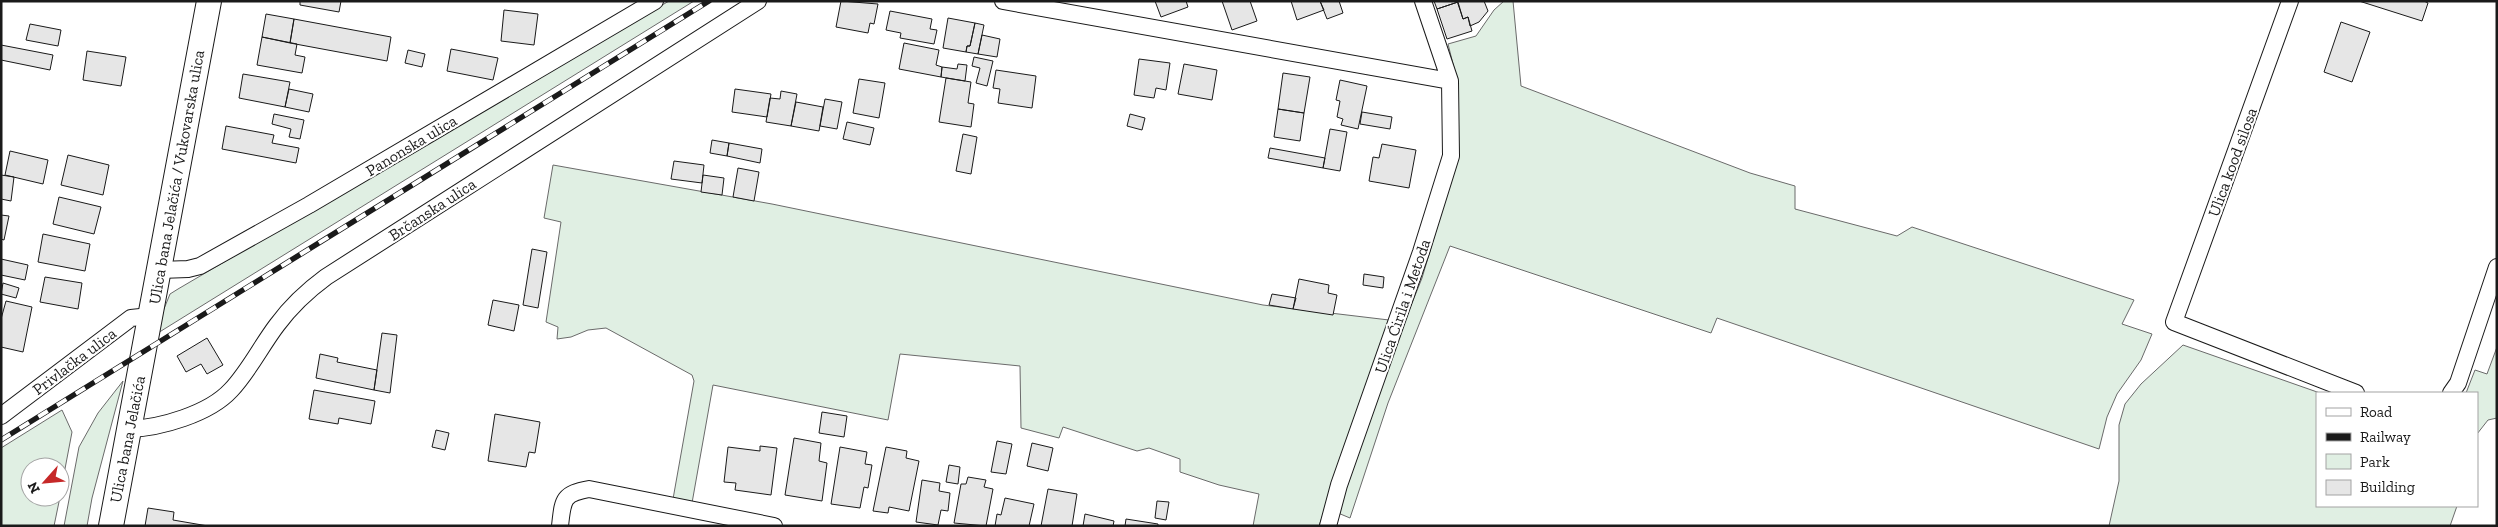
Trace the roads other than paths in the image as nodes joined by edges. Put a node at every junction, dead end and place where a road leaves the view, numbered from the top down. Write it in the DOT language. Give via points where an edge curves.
graph roads {
  1 [pos="209,1"];
  2 [pos="655,1"];
  3 [pos="758,1"];
  4 [pos="1003,1"];
  5 [pos="1423,1"];
  6 [pos="2290,1"];
  7 [pos="1450,81"];
  8 [pos="2497,267"];
  9 [pos="160,270"];
  10 [pos="150,316"];
  11 [pos="143,353"];
  12 [pos="2353,392"];
  13 [pos="2452,392"];
  14 [pos="1,416"];
  15 [pos="129,429"];
  16 [pos="111,526"];
  17 [pos="560,526"];
  18 [pos="774,526"];
  19 [pos="1328,526"];
  1 -- 9 [label="main road, Ulica bana Jelačića / Vukovarska ulica"];
  2 -- 9 [label="street, Panonska ulica" via="309,206 200,266"];
  3 -- 15 [label="street, Brčanska ulica" via="304,293 230,391 214,403 163,424"];
  4 -- 7 [label="street"];
  5 -- 7 [label="street, Ulica Ćirila i Metoda"];
  6 -- 12 [label="street, Ulica kood silosa" via="2174,322"];
  7 -- 19 [label="street, Ulica Ćirila i Metoda" via="1452,156 1448,173 1339,484"];
  8 -- 13 [label="street" via="2458,383"];
  9 -- 10 [label="main road, Ulica bana Jelačića / Vukovarska ulica"];
  10 -- 11 [label="main road, Ulica bana Jelačića / Vukovarska ulica"];
  10 -- 14 [label="street, Privlačka ulica" via="131,318"];
  11 -- 15 [label="main road, Ulica bana Jelačića"];
  15 -- 16 [label="main road, Ulica bana Jelačića"];
  17 -- 18 [label="street" via="563,502 573,492 589,489"];
}
